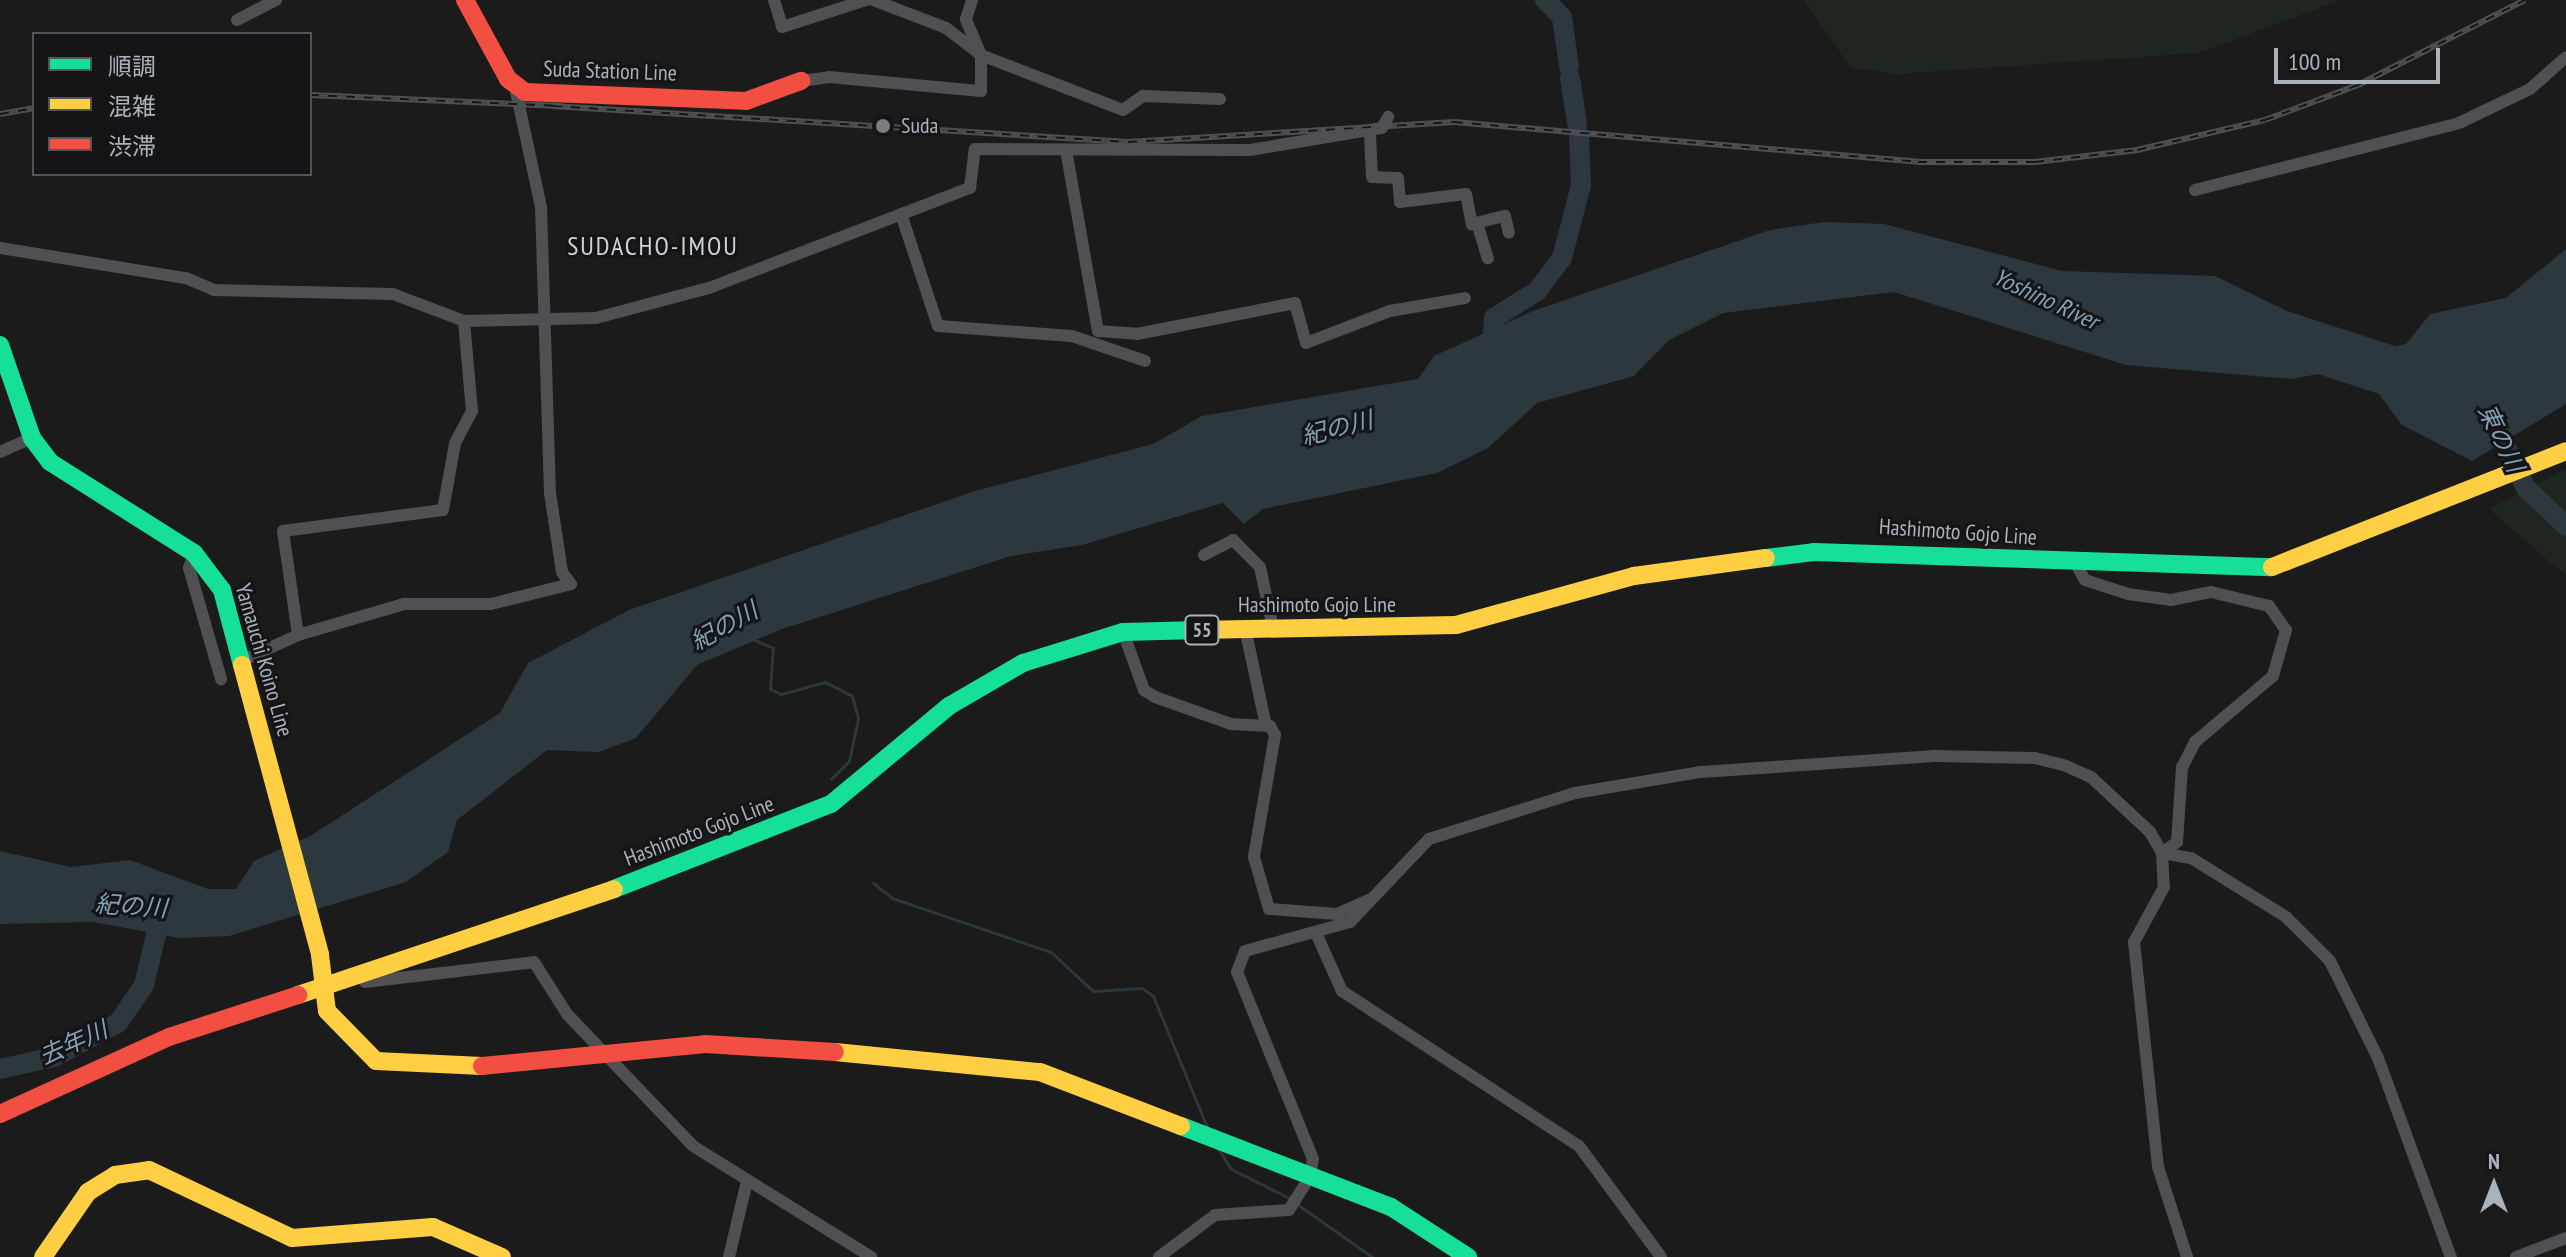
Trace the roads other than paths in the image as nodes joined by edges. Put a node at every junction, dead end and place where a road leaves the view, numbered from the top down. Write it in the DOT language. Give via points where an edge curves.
graph roads {
  1 [pos="276,0"];
  2 [pos="465,0"];
  3 [pos="774,0"];
  4 [pos="866,0"];
  5 [pos="873,0"];
  6 [pos="972,0"];
  7 [pos="237,20"];
  8 [pos="981,55"];
  9 [pos="2566,57"];
  10 [pos="801,81"];
  11 [pos="515,87"];
  12 [pos="1220,99"];
  13 [pos="1389,119"];
  14 [pos="1370,135"];
  15 [pos="1066,150"];
  16 [pos="2195,190"];
  17 [pos="901,214"];
  18 [pos="1477,223"];
  19 [pos="1509,233"];
  20 [pos="0,248"];
  21 [pos="1488,258"];
  22 [pos="1465,298"];
  23 [pos="545,319"];
  24 [pos="464,321"];
  25 [pos="0,345"];
  26 [pos="1145,361"];
  27 [pos="32,438"];
  28 [pos="0,452"];
  29 [pos="2560,455"];
  30 [pos="194,553"];
  31 [pos="1204,555"];
  32 [pos="2076,564"];
  33 [pos="1245,628"];
  34 [pos="1273,628"];
  35 [pos="1123,632"];
  36 [pos="298,635"];
  37 [pos="248,667"];
  38 [pos="221,679"];
  39 [pos="1266,726"];
  40 [pos="2162,853"];
  41 [pos="1373,897"];
  42 [pos="1316,933"];
  43 [pos="353,976"];
  44 [pos="326,984"];
  45 [pos="600,1050"];
  46 [pos="0,1114"];
  47 [pos="1310,1176"];
  48 [pos="747,1181"];
  49 [pos="2566,1238"];
  50 [pos="43,1257"];
  51 [pos="502,1257"];
  52 [pos="729,1257"];
  53 [pos="871,1257"];
  54 [pos="1159,1257"];
  55 [pos="1468,1257"];
  56 [pos="1661,1257"];
  57 [pos="2187,1257"];
  58 [pos="2451,1257"];
  59 [pos="2516,1257"];
  1 -- 7 [label="street"];
  2 -- 11 [label="main road, Suda Station Line"];
  3 -- 4 [label="street" via="782,27"];
  5 -- 8 [label="street" via="946,28"];
  6 -- 8 [label="street" via="966,19"];
  8 -- 10 [label="street" via="981,91 829,77"];
  8 -- 12 [label="street" via="1123,110 1143,96"];
  9 -- 16 [label="street" via="2530,89 2459,123"];
  10 -- 11 [label="main road, Suda Station Line" via="746,101"];
  11 -- 23 [label="street" via="541,207"];
  13 -- 14 [label="street"];
  14 -- 15 [label="street" via="1250,150"];
  14 -- 18 [label="street" via="1372,177 1398,178 1400,202 1466,194"];
  15 -- 17 [label="street" via="975,149 970,188"];
  15 -- 22 [label="street" via="1098,331 1137,334 1295,303 1306,343 1390,311"];
  17 -- 23 [label="street" via="669,301 596,318"];
  17 -- 26 [label="street" via="938,326 1072,336"];
  18 -- 19 [label="street" via="1505,216"];
  18 -- 21 [label="street"];
  20 -- 24 [label="street" via="186,278 214,290 393,294"];
  23 -- 24 [label="street"];
  23 -- 36 [label="street" via="550,493 562,572 571,584 491,604 404,604"];
  24 -- 36 [label="street" via="472,411 455,443 443,510 283,531"];
  25 -- 27 [label="main road, Yamauchi Koino Line"];
  27 -- 28 [label="street"];
  27 -- 30 [label="main road, Yamauchi Koino Line" via="68,477"];
  29 -- 32 [label="main road, Hashimoto Gojo Line / 55" via="2418,504 2315,557 2263,571"];
  30 -- 37 [label="main road, Yamauchi Koino Line" via="222,590"];
  30 -- 38 [label="street" via="189,568 223,664"];
  31 -- 34 [label="street" via="1233,540 1260,567"];
  32 -- 34 [label="main road, Hashimoto Gojo Line / 55" via="1814,552 1634,576 1456,625"];
  32 -- 40 [label="street" via="2085,580 2128,594 2171,600 2211,592 2269,606 2286,630 2273,676 2195,742 2180,778 2177,842"];
  33 -- 34 [label="main road, Hashimoto Gojo Line / 55"];
  33 -- 35 [label="main road, Hashimoto Gojo Line / 55"];
  33 -- 39 [label="street"];
  35 -- 39 [label="street" via="1144,690 1231,724"];
  35 -- 43 [label="main road, Hashimoto Gojo Line / 55" via="989,680 831,804 566,908"];
  36 -- 37 [label="street"];
  37 -- 44 [label="main road, Yamauchi Koino Line"];
  39 -- 41 [label="street" via="1275,735 1254,857 1269,909 1337,914"];
  40 -- 41 [label="street" via="2150,832 2091,777 2066,766 2035,758 1934,756 1701,772 1575,793 1429,839"];
  40 -- 57 [label="street" via="2164,887 2134,942 2158,1167"];
  40 -- 58 [label="street" via="2191,858 2286,917 2330,961 2378,1058"];
  41 -- 42 [label="street" via="1350,922"];
  42 -- 47 [label="street" via="1245,951 1237,972 1313,1159"];
  42 -- 56 [label="street" via="1342,991 1579,1146"];
  43 -- 44 [label="main road, Hashimoto Gojo Line / 55"];
  43 -- 45 [label="street" via="361,982 534,962"];
  44 -- 45 [label="main road, Yamauchi Koino Line" via="327,1011 342,1034 376,1061 404,1070"];
  44 -- 46 [label="main road, Hashimoto Gojo Line / 55" via="169,1037"];
  45 -- 47 [label="main road, Yamauchi Koino Line" via="705,1044 956,1059 1040,1072"];
  45 -- 48 [label="street" via="651,1109"];
  47 -- 54 [label="street" via="1289,1210 1215,1215"];
  47 -- 55 [label="main road, Yamauchi Koino Line" via="1391,1207"];
  48 -- 52 [label="street"];
  48 -- 53 [label="street"];
  49 -- 59 [label="street"];
  50 -- 51 [label="main road" via="88,1192 115,1175 149,1170 292,1238 433,1227 463,1234"];
}
